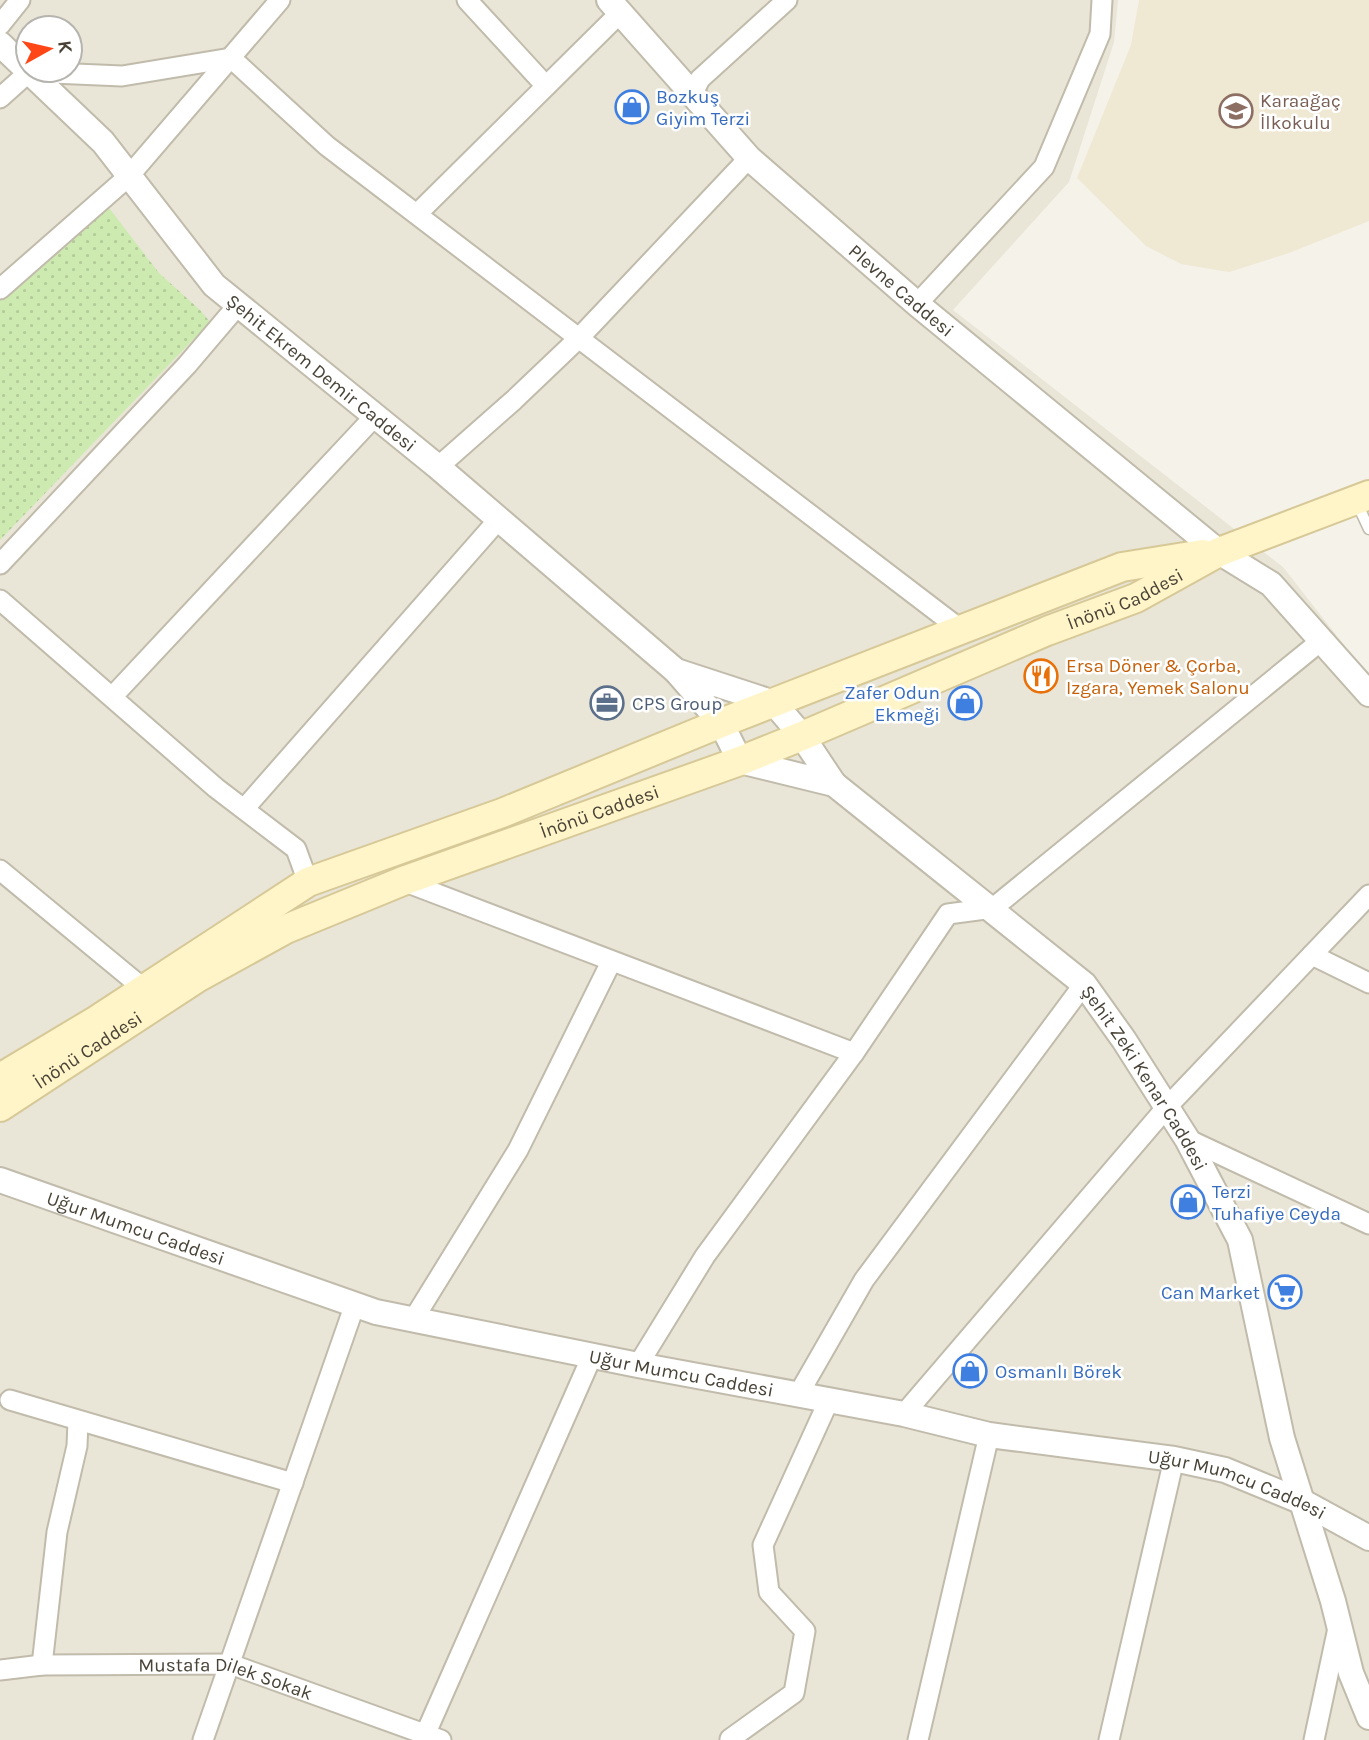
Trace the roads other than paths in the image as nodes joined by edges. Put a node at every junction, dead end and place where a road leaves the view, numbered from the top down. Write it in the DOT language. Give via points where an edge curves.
graph roads {
  1 [pos="20,0"];
  2 [pos="280,0"];
  3 [pos="467,0"];
  4 [pos="787,0"];
  5 [pos="1102,0"];
  6 [pos="614,7"];
  7 [pos="0,25"];
  8 [pos="0,44"];
  9 [pos="14,58"];
  10 [pos="231,58"];
  11 [pos="84,74"];
  12 [pos="16,84"];
  13 [pos="42,84"];
  14 [pos="546,86"];
  15 [pos="692,95"];
  16 [pos="0,98"];
  17 [pos="749,158"];
  18 [pos="129,176"];
  19 [pos="418,214"];
  20 [pos="0,289"];
  21 [pos="917,304"];
  22 [pos="237,305"];
  23 [pos="579,338"];
  24 [pos="375,416"];
  25 [pos="438,467"];
  26 [pos="1362,498"];
  27 [pos="499,519"];
  28 [pos="1369,529"];
  29 [pos="1219,552"];
  30 [pos="0,564"];
  31 [pos="0,600"];
  32 [pos="960,629"];
  33 [pos="1322,640"];
  34 [pos="676,671"];
  35 [pos="1369,694"];
  36 [pos="112,697"];
  37 [pos="774,703"];
  38 [pos="721,723"];
  39 [pos="802,736"];
  40 [pos="740,761"];
  41 [pos="834,783"];
  42 [pos="244,809"];
  43 [pos="0,870"];
  44 [pos="403,881"];
  45 [pos="308,882"];
  46 [pos="1369,895"];
  47 [pos="993,908"];
  48 [pos="1312,955"];
  49 [pos="611,962"];
  50 [pos="1369,983"];
  51 [pos="1084,984"];
  52 [pos="144,989"];
  53 [pos="854,1053"];
  54 [pos="0,1077"];
  55 [pos="0,1107"];
  56 [pos="1166,1108"];
  57 [pos="1187,1139"];
  58 [pos="0,1180"];
  59 [pos="1369,1224"];
  60 [pos="355,1304"];
  61 [pos="413,1320"];
  62 [pos="592,1356"];
  63 [pos="638,1366"];
  64 [pos="798,1395"];
  65 [pos="10,1400"];
  66 [pos="829,1400"];
  67 [pos="904,1414"];
  68 [pos="78,1421"];
  69 [pos="989,1435"];
  70 [pos="1174,1458"];
  71 [pos="293,1483"];
  72 [pos="1304,1503"];
  73 [pos="1369,1538"];
  74 [pos="1339,1622"];
  75 [pos="230,1664"];
  76 [pos="42,1665"];
  77 [pos="0,1670"];
  78 [pos="1369,1717"];
  79 [pos="433,1737"];
  80 [pos="730,1739"];
  81 [pos="203,1740"];
  82 [pos="918,1740"];
  83 [pos="1109,1740"];
  84 [pos="1314,1740"];
  1 -- 7 [label="street"];
  2 -- 10 [label="street"];
  3 -- 14 [label="street"];
  4 -- 15 [label="street" via="700,79"];
  5 -- 21 [label="street" via="1100,34 1044,167"];
  6 -- 14 [label="street"];
  6 -- 15 [label="street, Plevne Caddesi"];
  8 -- 9 [label="street, Şehit Ekrem Demir Caddesi"];
  10 -- 11 [label="street" via="122,76"];
  10 -- 18 [label="street"];
  10 -- 19 [label="street" via="327,146"];
  12 -- 16 [label="street"];
  13 -- 18 [label="street, Şehit Ekrem Demir Caddesi" via="103,142"];
  14 -- 19 [label="street"];
  15 -- 17 [label="street, Plevne Caddesi"];
  17 -- 21 [label="street, Plevne Caddesi"];
  17 -- 23 [label="street"];
  18 -- 20 [label="street"];
  18 -- 22 [label="street, Şehit Ekrem Demir Caddesi" via="214,285"];
  19 -- 23 [label="street"];
  21 -- 29 [label="street, Plevne Caddesi"];
  22 -- 24 [label="street, Şehit Ekrem Demir Caddesi"];
  22 -- 30 [label="street" via="187,366"];
  23 -- 25 [label="street"];
  23 -- 32 [label="street"];
  24 -- 25 [label="street, Şehit Ekrem Demir Caddesi"];
  24 -- 36 [label="street"];
  25 -- 27 [label="street, Şehit Ekrem Demir Caddesi"];
  26 -- 28 [label="lane"];
  26 -- 29 [label="main road, İnönü Caddesi"];
  27 -- 34 [label="street, Şehit Ekrem Demir Caddesi"];
  27 -- 42 [label="street"];
  29 -- 32 [label="main road, İnönü Caddesi" via="1122,567"];
  29 -- 33 [label="street, Plevne Caddesi" via="1270,583"];
  29 -- 39 [label="main road, İnönü Caddesi" via="1136,598"];
  31 -- 36 [label="street"];
  32 -- 37 [label="main road, İnönü Caddesi"];
  33 -- 35 [label="street, Plevne Caddesi"];
  33 -- 47 [label="street"];
  34 -- 37 [label="street"];
  34 -- 38 [label="street"];
  36 -- 42 [label="street"];
  37 -- 38 [label="main road, İnönü Caddesi"];
  37 -- 39 [label="street"];
  38 -- 40 [label="street"];
  38 -- 45 [label="main road, İnönü Caddesi" via="502,813"];
  39 -- 40 [label="main road, İnönü Caddesi"];
  39 -- 41 [label="street"];
  40 -- 41 [label="street"];
  40 -- 44 [label="main road, İnönü Caddesi"];
  41 -- 47 [label="street, Şehit Zeki Kenar Caddesi"];
  42 -- 45 [label="street" via="296,849"];
  43 -- 52 [label="street"];
  44 -- 49 [label="street"];
  44 -- 55 [label="main road, İnönü Caddesi" via="286,929 209,972"];
  45 -- 52 [label="main road, İnönü Caddesi"];
  46 -- 48 [label="street"];
  47 -- 51 [label="street, Şehit Zeki Kenar Caddesi"];
  47 -- 53 [label="street" via="948,914"];
  48 -- 50 [label="street"];
  48 -- 56 [label="street"];
  49 -- 53 [label="street"];
  49 -- 61 [label="street" via="519,1150"];
  51 -- 56 [label="street, Şehit Zeki Kenar Caddesi"];
  51 -- 64 [label="street" via="864,1280"];
  52 -- 54 [label="main road, İnönü Caddesi"];
  53 -- 63 [label="street" via="705,1256"];
  56 -- 57 [label="street, Şehit Zeki Kenar Caddesi"];
  56 -- 67 [label="street"];
  57 -- 59 [label="street"];
  57 -- 72 [label="street, Şehit Zeki Kenar Caddesi" via="1240,1240 1282,1438"];
  58 -- 60 [label="street, Uğur Mumcu Caddesi"];
  60 -- 61 [label="street, Uğur Mumcu Caddesi"];
  60 -- 71 [label="street"];
  61 -- 62 [label="street, Uğur Mumcu Caddesi"];
  62 -- 63 [label="street, Uğur Mumcu Caddesi"];
  62 -- 79 [label="street"];
  63 -- 64 [label="street, Uğur Mumcu Caddesi"];
  64 -- 66 [label="street, Uğur Mumcu Caddesi"];
  65 -- 68 [label="street"];
  66 -- 67 [label="street, Uğur Mumcu Caddesi"];
  66 -- 80 [label="street" via="763,1545 769,1592 805,1631 794,1693"];
  67 -- 69 [label="street, Uğur Mumcu Caddesi"];
  68 -- 71 [label="street"];
  68 -- 76 [label="street" via="77,1446 57,1532"];
  69 -- 70 [label="street, Uğur Mumcu Caddesi"];
  69 -- 82 [label="street"];
  70 -- 72 [label="street, Uğur Mumcu Caddesi" via="1225,1470"];
  70 -- 83 [label="street"];
  71 -- 75 [label="street"];
  72 -- 73 [label="street, Uğur Mumcu Caddesi"];
  72 -- 74 [label="street, Şehit Zeki Kenar Caddesi"];
  74 -- 78 [label="street, Şehit Zeki Kenar Caddesi" via="1350,1673"];
  74 -- 84 [label="street"];
  75 -- 76 [label="street, Mustafa Dilek Sokak"];
  75 -- 79 [label="street, Mustafa Dilek Sokak"];
  75 -- 81 [label="street"];
  76 -- 77 [label="street, Mustafa Dilek Sokak"];
}
